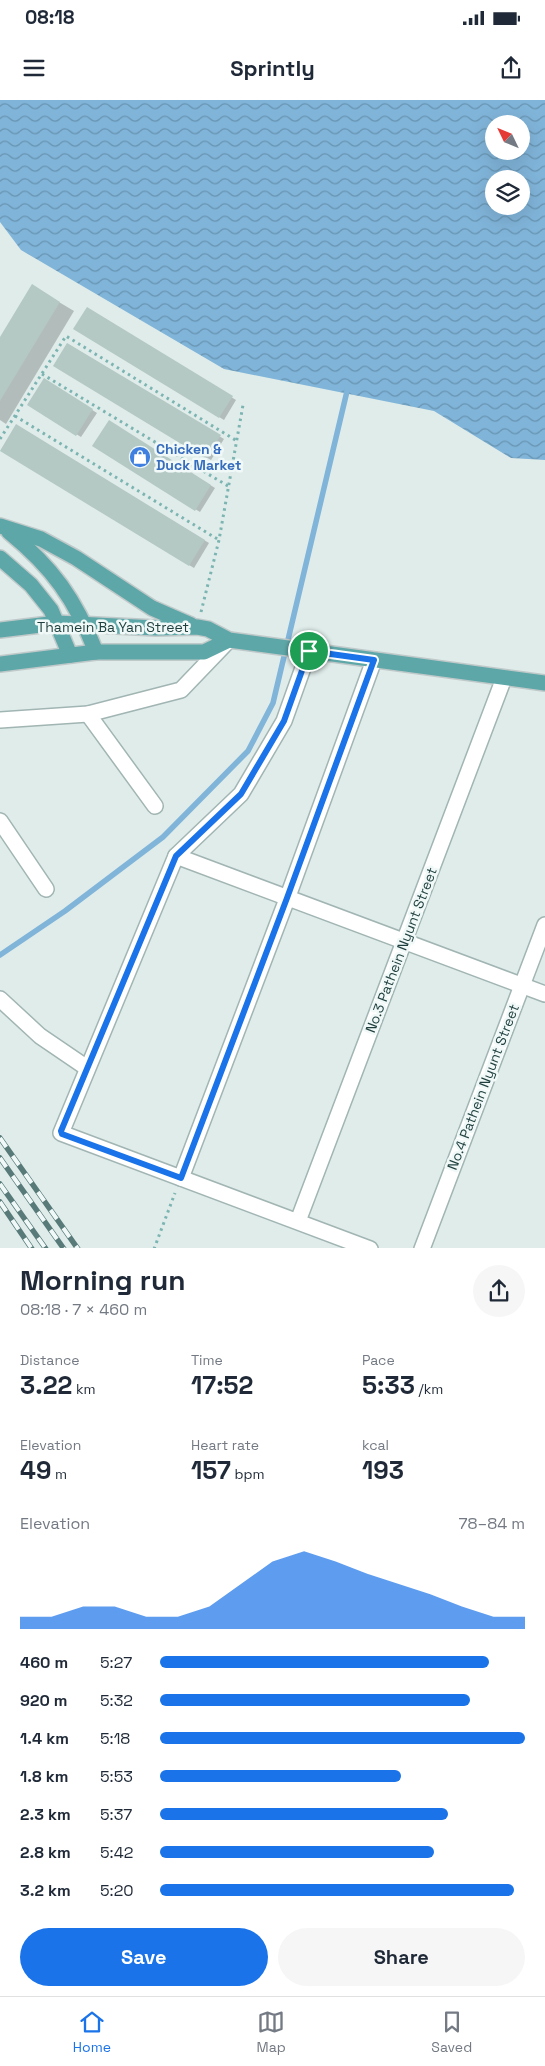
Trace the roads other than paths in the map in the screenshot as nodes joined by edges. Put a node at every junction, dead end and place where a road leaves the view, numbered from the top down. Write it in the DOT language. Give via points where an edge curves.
graph roads {
  1 [pos="1,526"];
  2 [pos="0,558"];
  3 [pos="57,623"];
  4 [pos="85,626"];
  5 [pos="197,627"];
  6 [pos="0,630"];
  7 [pos="229,640"];
  8 [pos="309,651"];
  9 [pos="96,652"];
  10 [pos="70,656"];
  11 [pos="374,660"];
  12 [pos="0,664"];
  13 [pos="504,678"];
  14 [pos="545,682"];
  15 [pos="88,714"];
  16 [pos="0,720"];
  17 [pos="155,806"];
  18 [pos="0,821"];
  19 [pos="176,856"];
  20 [pos="46,889"];
  21 [pos="287,898"];
  22 [pos="545,925"];
  23 [pos="404,942"];
  24 [pos="522,986"];
  25 [pos="545,994"];
  26 [pos="0,999"];
  27 [pos="87,1068"];
  28 [pos="181,1178"];
  29 [pos="298,1221"];
  30 [pos="370,1248"];
  31 [pos="422,1248"];
  1 -- 4 [label="main road" via="47,566 70,597"];
  1 -- 5 [label="main road" via="41,539 152,608"];
  2 -- 3 [label="main road" via="31,586 51,610"];
  3 -- 4 [label="main road, Thamein Ba Yan Street"];
  3 -- 6 [label="main road, Thamein Ba Yan Street"];
  3 -- 10 [label="main road"];
  4 -- 5 [label="main road, Thamein Ba Yan Street"];
  4 -- 9 [label="main road"];
  5 -- 7 [label="main road"];
  7 -- 8 [label="main road"];
  7 -- 9 [label="main road" via="204,652"];
  7 -- 15 [label="street" via="181,690"];
  8 -- 11 [label="main road"];
  8 -- 19 [label="street" via="284,721 241,794"];
  9 -- 10 [label="main road"];
  10 -- 12 [label="main road"];
  11 -- 13 [label="main road"];
  11 -- 21 [label="street"];
  13 -- 14 [label="main road"];
  13 -- 23 [label="street, No.3 Pathein Nyunt Street"];
  15 -- 16 [label="street"];
  15 -- 17 [label="street"];
  18 -- 20 [label="street"];
  19 -- 21 [label="street"];
  19 -- 27 [label="street"];
  21 -- 23 [label="street"];
  21 -- 28 [label="street"];
  22 -- 24 [label="street, No.4 Pathein Nyunt Street"];
  23 -- 24 [label="street"];
  23 -- 29 [label="street, No.3 Pathein Nyunt Street"];
  24 -- 25 [label="street"];
  24 -- 31 [label="street, No.4 Pathein Nyunt Street"];
  26 -- 27 [label="street" via="40,1036"];
  27 -- 28 [label="street" via="61,1133"];
  28 -- 29 [label="street"];
  29 -- 30 [label="street"];
}
